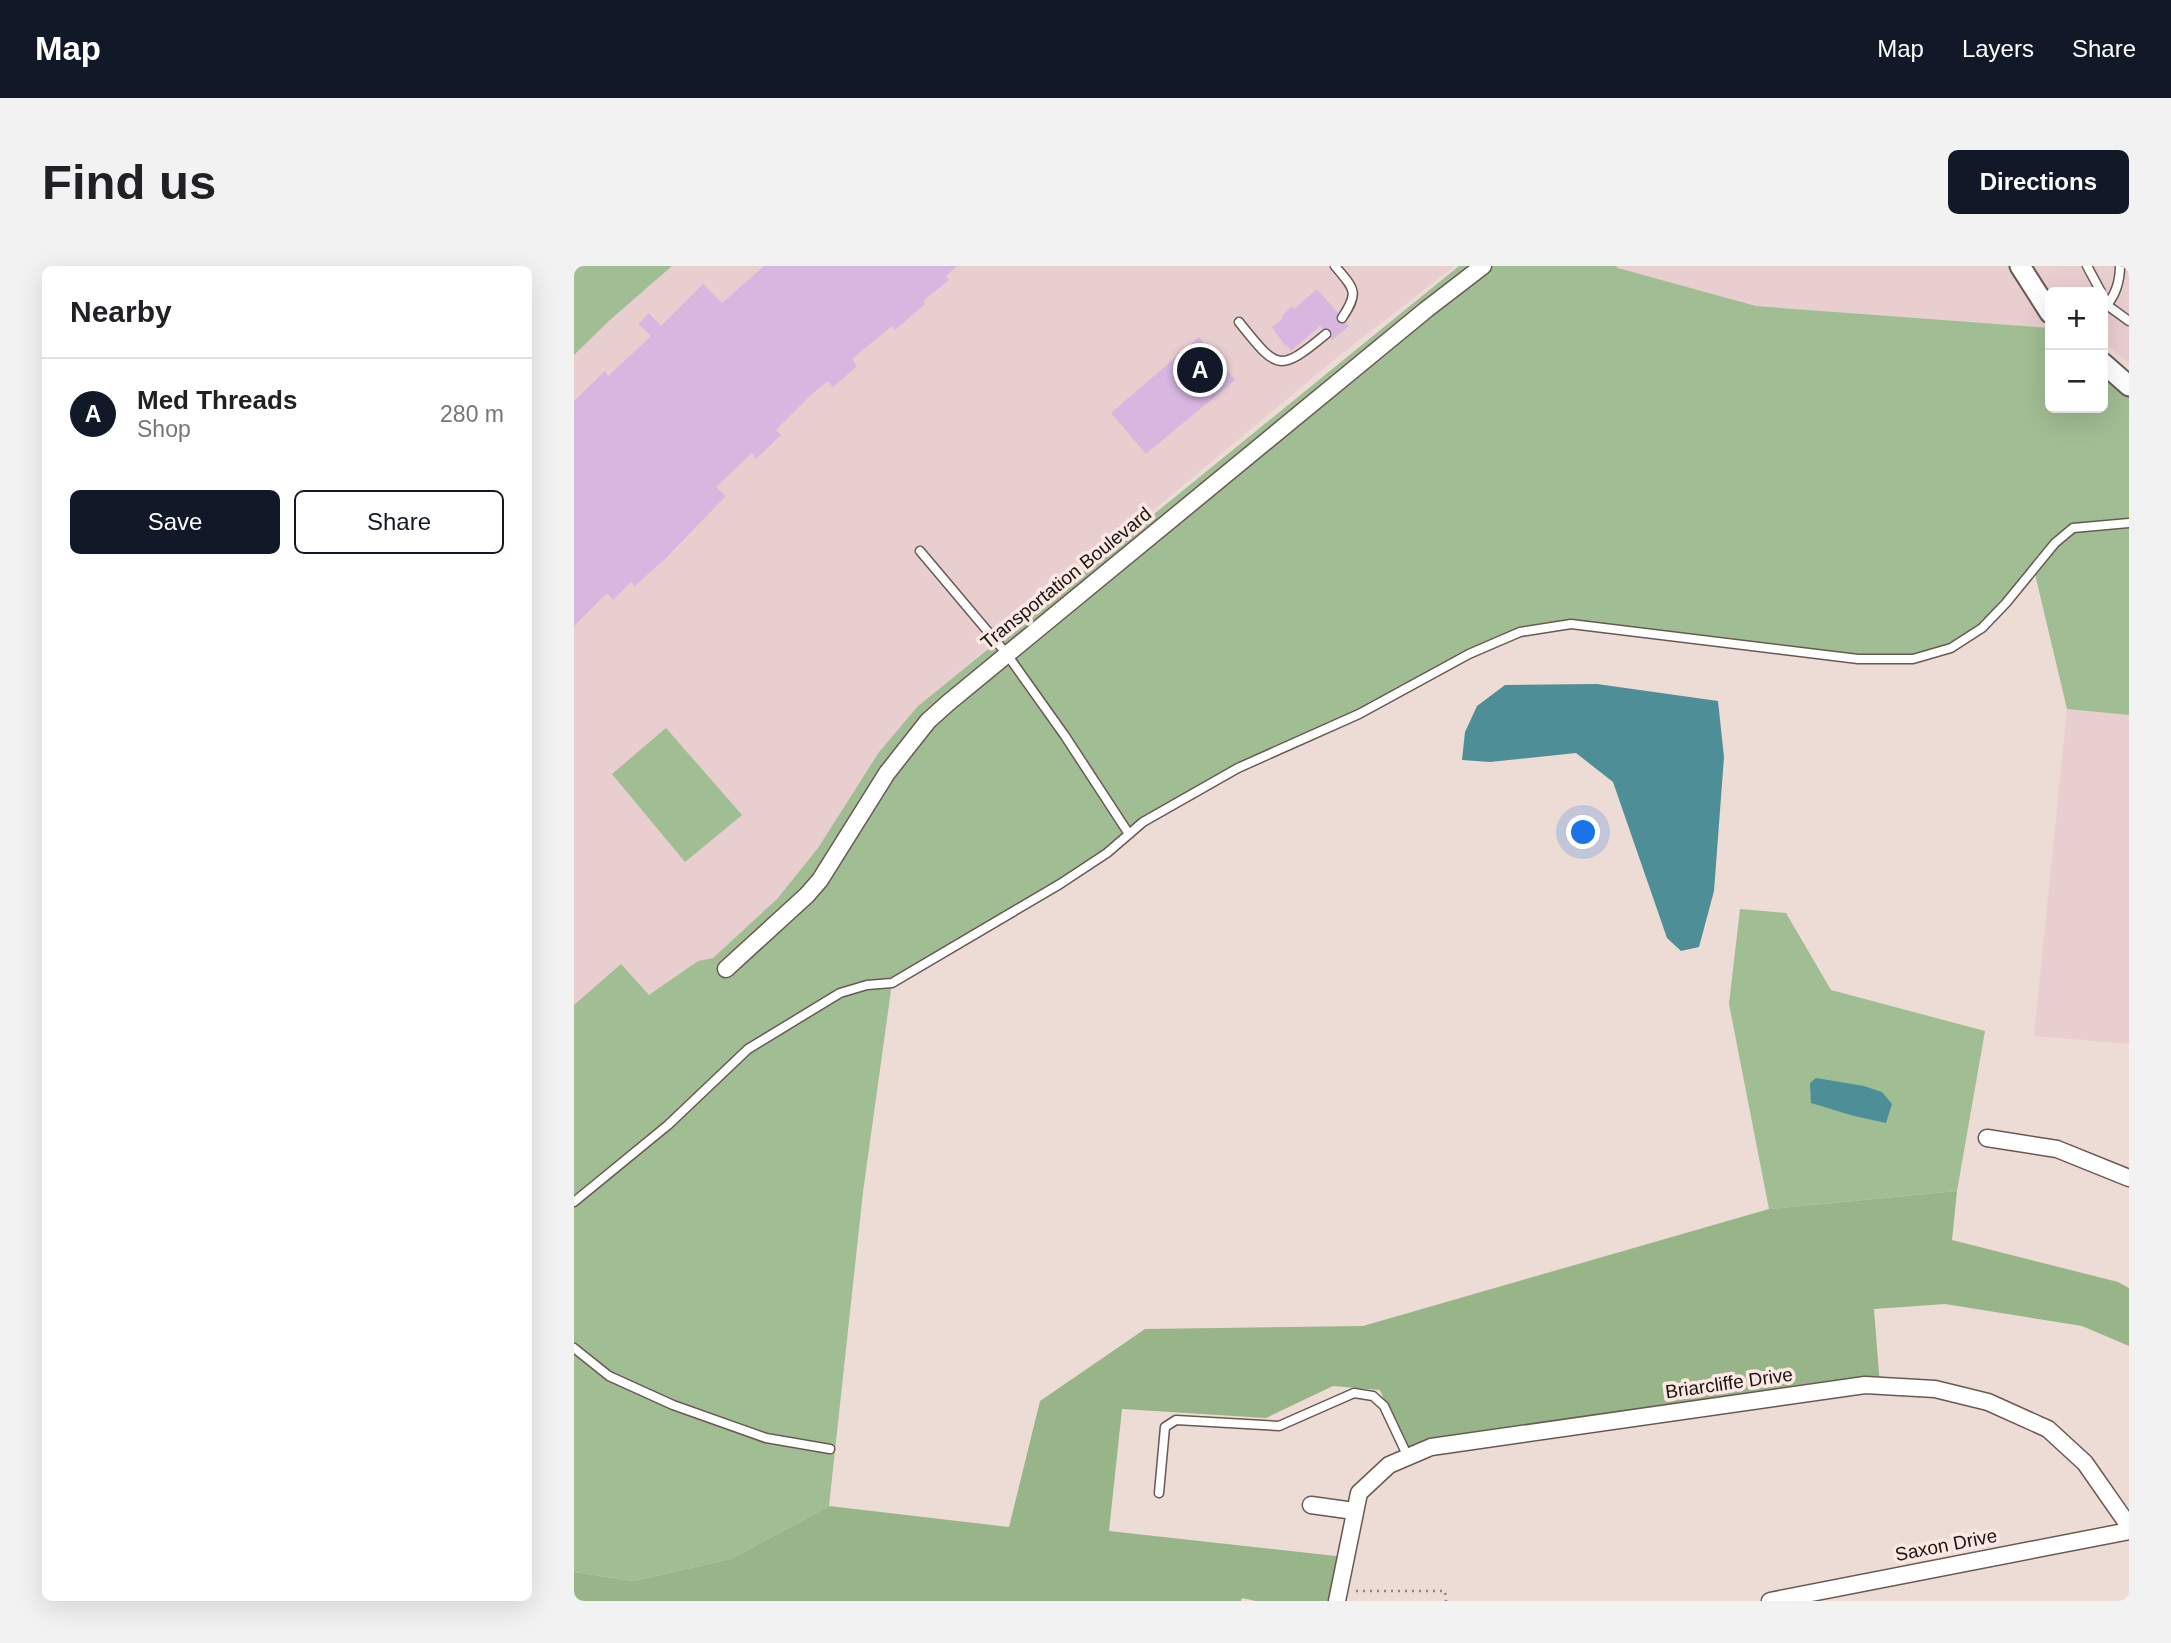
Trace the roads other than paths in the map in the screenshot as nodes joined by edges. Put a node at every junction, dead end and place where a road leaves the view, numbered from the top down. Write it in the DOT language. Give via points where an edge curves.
graph roads {
  1 [pos="1335,266"];
  2 [pos="1483,266"];
  3 [pos="2020,266"];
  4 [pos="2087,266"];
  5 [pos="2120,266"];
  6 [pos="2098,287"];
  7 [pos="2108,302"];
  8 [pos="2045,305"];
  9 [pos="2108,309"];
  10 [pos="1342,318"];
  11 [pos="1240,321"];
  12 [pos="2129,321"];
  13 [pos="1326,334"];
  14 [pos="2108,367"];
  15 [pos="2129,386"];
  16 [pos="2129,523"];
  17 [pos="920,551"];
  18 [pos="1006,653"];
  19 [pos="1129,834"];
  20 [pos="726,969"];
  21 [pos="1987,1138"];
  22 [pos="2129,1178"];
  23 [pos="574,1202"];
  24 [pos="574,1349"];
  25 [pos="831,1449"];
  26 [pos="1408,1457"];
  27 [pos="1159,1493"];
  28 [pos="1311,1505"];
  29 [pos="1354,1511"];
  30 [pos="2129,1528"];
  31 [pos="1337,1601"];
  32 [pos="1770,1601"];
  1 -- 10 [label="lane" via="1353,293"];
  2 -- 18 [label="street, Transportation Boulevard"];
  3 -- 8 [label="street"];
  4 -- 6 [label="lane"];
  5 -- 7 [label="lane" via="2120,280"];
  9 -- 12 [label="lane"];
  11 -- 13 [label="lane" via="1266,355 1276,360 1289,361 1301,355"];
  14 -- 15 [label="street"];
  16 -- 19 [label="lane" via="2073,528 2054,543 1982,628 1951,648 1913,659 1858,659 1571,624 1520,632 1238,768"];
  17 -- 18 [label="lane"];
  18 -- 19 [label="lane"];
  18 -- 20 [label="street, Transportation Boulevard" via="928,721 874,792 820,880"];
  19 -- 23 [label="lane" via="1060,884 892,983 840,993 748,1049 668,1125"];
  21 -- 22 [label="street" via="2057,1149"];
  24 -- 25 [label="lane" via="609,1376 673,1405 766,1438"];
  26 -- 27 [label="lane" via="1384,1406 1373,1396 1354,1393 1279,1426 1176,1420 1165,1427"];
  26 -- 29 [label="street, Briarcliffe Drive" via="1389,1465 1359,1493"];
  26 -- 30 [label="street, Briarcliffe Drive" via="1431,1447 1865,1385 1935,1389 1988,1402 2048,1429 2085,1464"];
  28 -- 29 [label="street"];
  29 -- 31 [label="street, Briarcliffe Drive"];
  30 -- 32 [label="street, Saxon Drive"];
}
